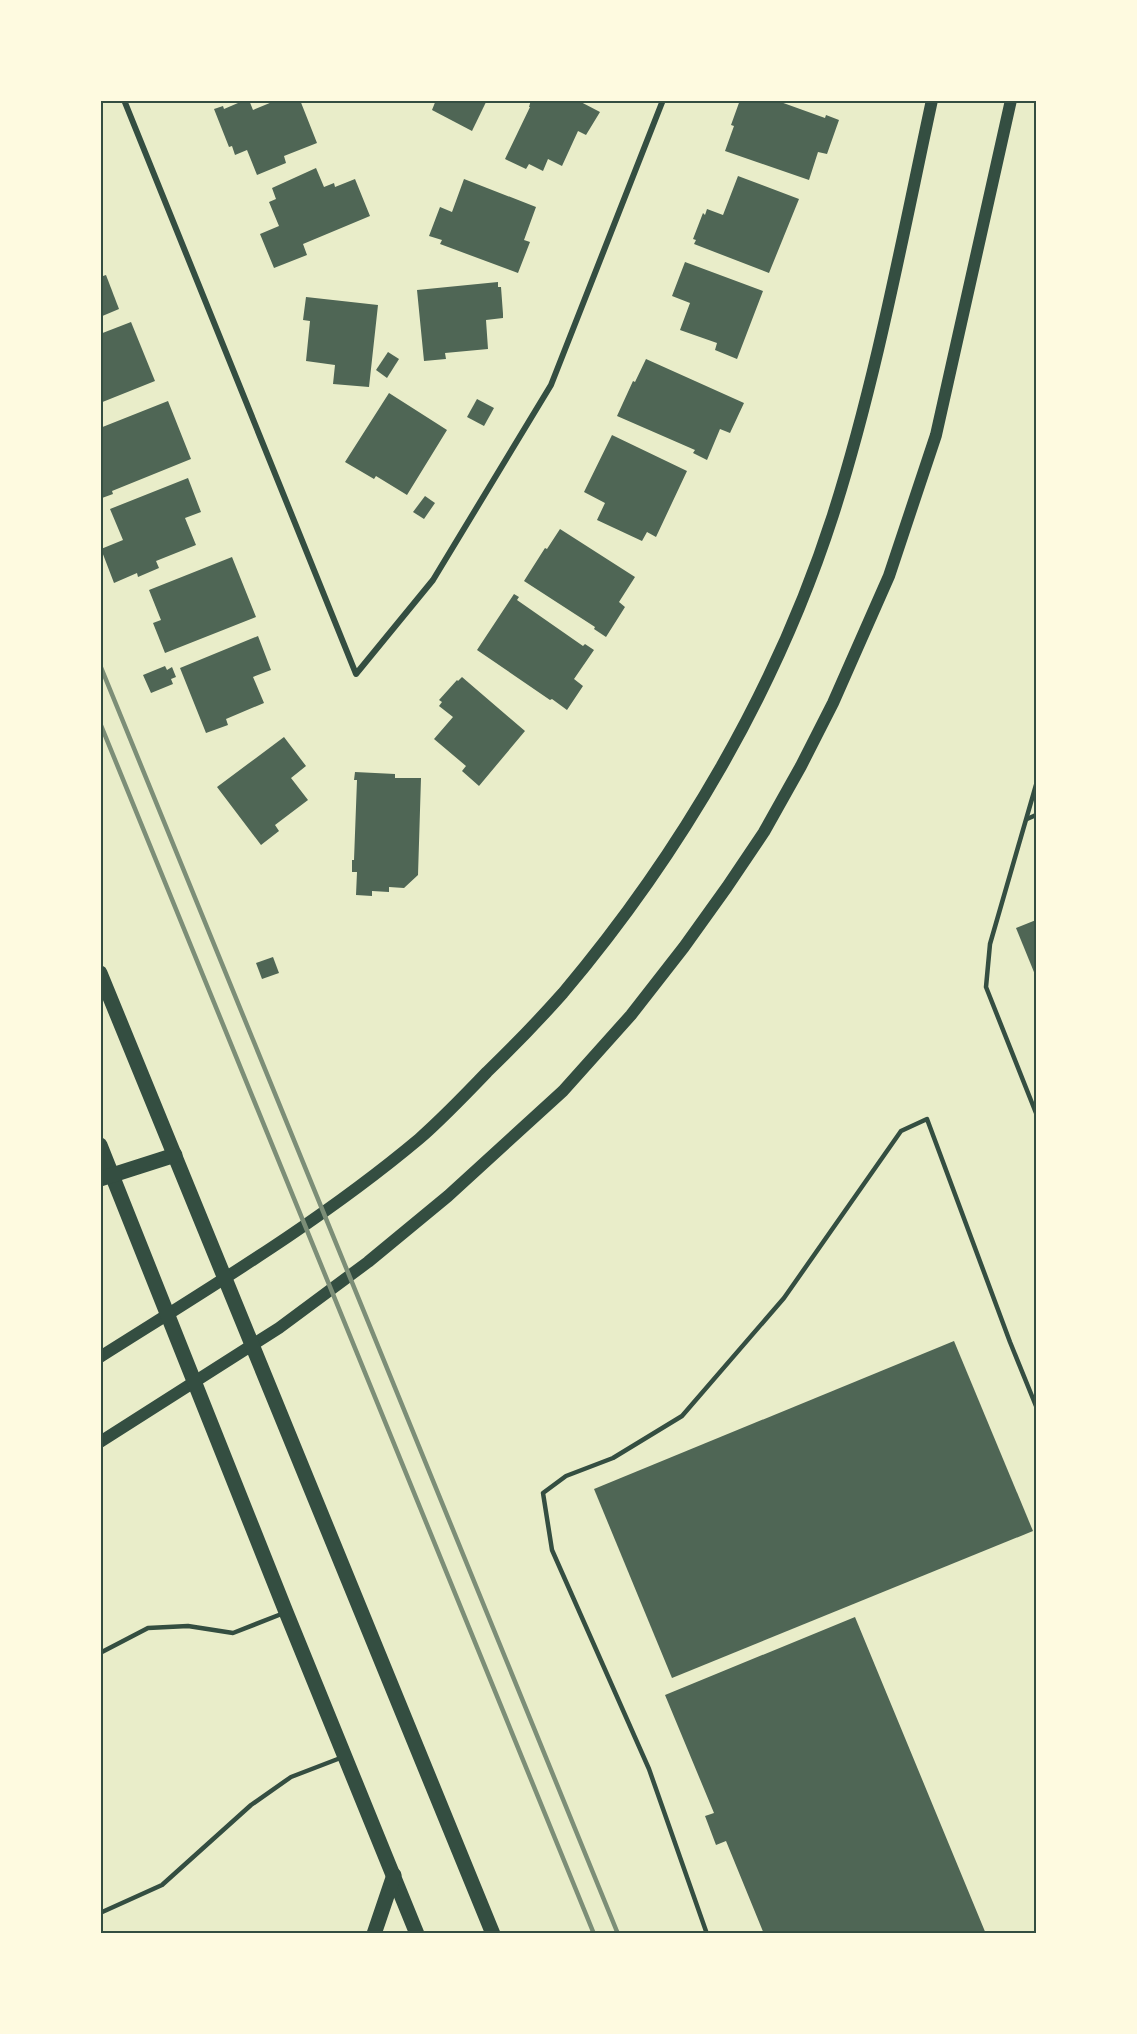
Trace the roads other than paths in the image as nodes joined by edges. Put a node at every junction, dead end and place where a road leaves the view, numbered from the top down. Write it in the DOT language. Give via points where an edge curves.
graph roads {
  1 [pos="124,100"];
  2 [pos="663,100"];
  3 [pos="932,100"];
  4 [pos="1011,100"];
  5 [pos="1036,785"];
  6 [pos="1036,815"];
  7 [pos="1027,819"];
  8 [pos="100,973"];
  9 [pos="1036,1113"];
  10 [pos="100,1145"];
  11 [pos="175,1155"];
  12 [pos="106,1177"];
  13 [pos="100,1357"];
  14 [pos="1036,1406"];
  15 [pos="102,1441"];
  16 [pos="286,1612"];
  17 [pos="100,1653"];
  18 [pos="345,1756"];
  19 [pos="394,1875"];
  20 [pos="100,1913"];
  21 [pos="374,1934"];
  22 [pos="417,1934"];
  23 [pos="493,1934"];
  24 [pos="707,1934"];
  1 -- 2 [label="street" via="356,674 433,580 551,385"];
  3 -- 13 [label="main road" via="856,437 832,518 774,664 687,822 636,898 561,995 423,1136 309,1223"];
  4 -- 15 [label="main road" via="936,435 889,576 812,745 764,832 727,887 631,1015 563,1091 447,1196 368,1262 279,1328"];
  5 -- 7 [label="lane"];
  6 -- 7 [label="lane"];
  7 -- 9 [label="lane" via="990,944 986,987"];
  8 -- 11 [label="main road"];
  10 -- 12 [label="main road"];
  11 -- 12 [label="main road"];
  11 -- 23 [label="main road"];
  12 -- 16 [label="main road"];
  14 -- 24 [label="lane" via="927,1119 901,1131 783,1298 682,1416 613,1458 566,1476 543,1493 552,1550 649,1768"];
  16 -- 17 [label="lane" via="233,1633 188,1626 148,1628"];
  16 -- 18 [label="main road"];
  18 -- 19 [label="main road"];
  18 -- 20 [label="lane" via="291,1777 251,1805 162,1885"];
  19 -- 21 [label="main road"];
  19 -- 22 [label="main road"];
}
